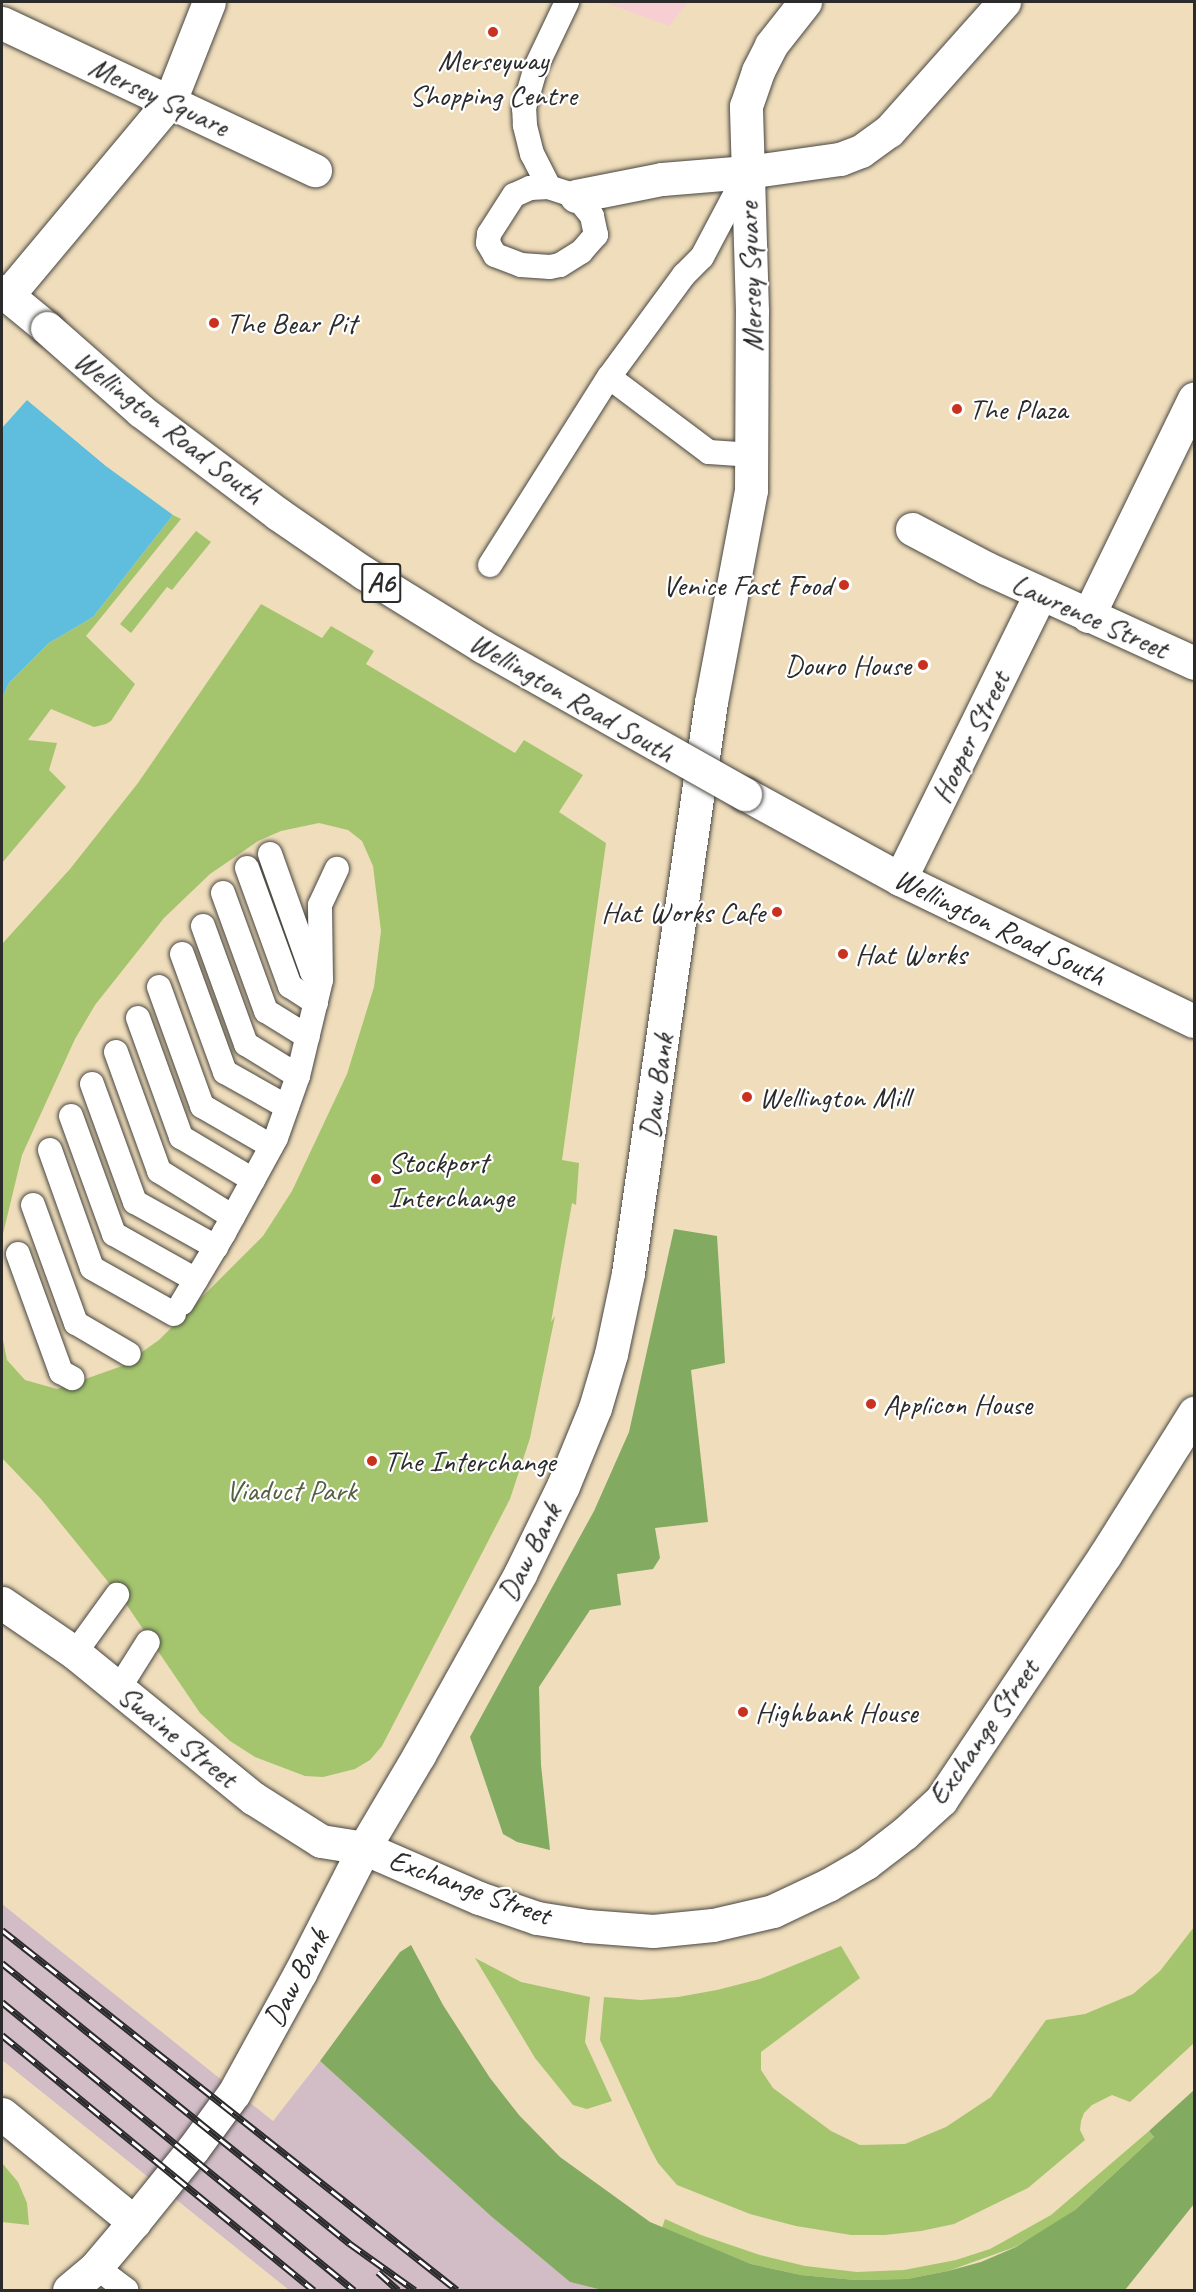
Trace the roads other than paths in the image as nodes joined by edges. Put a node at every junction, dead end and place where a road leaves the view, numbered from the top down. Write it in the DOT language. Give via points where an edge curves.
graph roads {
  1 [pos="209,2"];
  2 [pos="567,2"];
  3 [pos="804,2"];
  4 [pos="1004,2"];
  5 [pos="2,23"];
  6 [pos="170,101"];
  7 [pos="315,171"];
  8 [pos="747,172"];
  9 [pos="563,191"];
  10 [pos="4,294"];
  11 [pos="609,376"];
  12 [pos="1194,399"];
  13 [pos="753,455"];
  14 [pos="912,529"];
  15 [pos="490,566"];
  16 [pos="1040,594"];
  17 [pos="1088,616"];
  18 [pos="1194,663"];
  19 [pos="711,702"];
  20 [pos="270,854"];
  21 [pos="247,868"];
  22 [pos="337,869"];
  23 [pos="900,879"];
  24 [pos="223,893"];
  25 [pos="203,926"];
  26 [pos="182,954"];
  27 [pos="159,987"];
  28 [pos="318,992"];
  29 [pos="138,1018"];
  30 [pos="1194,1021"];
  31 [pos="308,1037"];
  32 [pos="116,1052"];
  33 [pos="298,1076"];
  34 [pos="92,1084"];
  35 [pos="287,1107"];
  36 [pos="71,1116"];
  37 [pos="272,1146"];
  38 [pos="50,1150"];
  39 [pos="253,1180"];
  40 [pos="33,1205"];
  41 [pos="233,1217"];
  42 [pos="216,1247"];
  43 [pos="18,1254"];
  44 [pos="196,1280"];
  45 [pos="129,1354"];
  46 [pos="72,1378"];
  47 [pos="1194,1413"];
  48 [pos="117,1595"];
  49 [pos="2,1603"];
  50 [pos="148,1642"];
  51 [pos="97,1671"];
  52 [pos="364,1848"];
  53 [pos="2,2114"];
  54 [pos="134,2222"];
  55 [pos="96,2267"];
  56 [pos="69,2290"];
  57 [pos="126,2290"];
  1 -- 6 [label="main road"];
  2 -- 9 [label="lane" via="536,68 524,108 532,154"];
  3 -- 8 [label="main road" via="771,45 746,106"];
  4 -- 8 [label="main road, Mersey Square" via="875,142 840,159"];
  5 -- 6 [label="main road, Mersey Square"];
  6 -- 7 [label="main road, Mersey Square"];
  6 -- 10 [label="main road"];
  8 -- 9 [label="main road"];
  8 -- 11 [label="lane" via="702,257 684,275"];
  8 -- 13 [label="main road, Mersey Square"];
  10 -- 23 [label="main road, Wellington Road South / A6, bridge" via="141,411 364,573 482,646"];
  11 -- 13 [label="lane" via="709,452"];
  11 -- 15 [label="lane"];
  12 -- 17 [label="main road"];
  13 -- 19 [label="main road, Mersey Square" via="751,490"];
  14 -- 16 [label="main road, Lawrence Street"];
  16 -- 17 [label="main road, Lawrence Street"];
  16 -- 23 [label="main road, Hooper Street"];
  17 -- 18 [label="main road, Lawrence Street"];
  19 -- 52 [label="main road, Daw Bank" via="628,1273 595,1408 520,1574"];
  20 -- 28 [label="lane"];
  21 -- 28 [label="lane" via="290,986"];
  22 -- 28 [label="lane" via="320,905"];
  23 -- 30 [label="main road, Wellington Road South / A6"];
  24 -- 31 [label="lane" via="266,1011"];
  25 -- 33 [label="lane" via="246,1044"];
  26 -- 35 [label="lane" via="225,1072"];
  27 -- 37 [label="lane" via="202,1106"];
  28 -- 31 [label="lane"];
  29 -- 39 [label="lane" via="181,1137"];
  31 -- 33 [label="lane"];
  32 -- 41 [label="lane" via="159,1171"];
  33 -- 35 [label="lane"];
  34 -- 42 [label="lane" via="135,1202"];
  35 -- 37 [label="lane"];
  36 -- 44 [label="lane" via="114,1234"];
  37 -- 39 [label="lane"];
  38 -- 44 [label="lane" via="92,1268 178,1308"];
  39 -- 41 [label="lane"];
  40 -- 45 [label="lane" via="76,1323"];
  41 -- 42 [label="lane"];
  42 -- 44 [label="lane"];
  43 -- 46 [label="lane" via="61,1372"];
  47 -- 52 [label="main road, Exchange Street" via="1105,1555 941,1800 889,1845 828,1886 773,1911 713,1925 653,1931 587,1926 537,1917 479,1898"];
  48 -- 51 [label="lane"];
  49 -- 51 [label="main road, Swaine Street"];
  50 -- 51 [label="lane"];
  51 -- 52 [label="main road, Swaine Street" via="253,1798 321,1841"];
  52 -- 54 [label="main road, Daw Bank" via="234,2093"];
  53 -- 54 [label="main road"];
  54 -- 55 [label="main road, Daw Bank"];
  55 -- 56 [label="main road, Daw Bank"];
  55 -- 57 [label="lane"];
}
